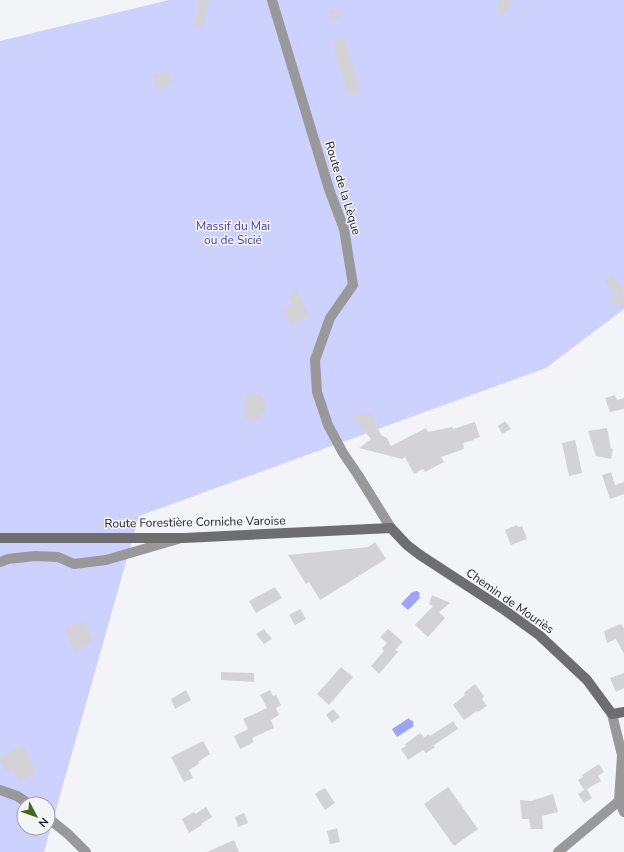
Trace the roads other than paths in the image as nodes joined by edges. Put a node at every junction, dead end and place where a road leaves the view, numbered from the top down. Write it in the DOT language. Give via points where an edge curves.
graph roads {
  1 [pos="272,0"];
  2 [pos="391,528"];
  3 [pos="0,538"];
  4 [pos="184,538"];
  5 [pos="0,562"];
  6 [pos="624,712"];
  7 [pos="612,714"];
  8 [pos="0,790"];
  9 [pos="17,796"];
  10 [pos="619,801"];
  11 [pos="624,812"];
  12 [pos="56,824"];
  13 [pos="86,852"];
  14 [pos="558,852"];
  1 -- 2 [label="street, Route de la Lèque" via="329,189 344,229 353,285 330,318 315,360 317,392 328,425 339,446"];
  2 -- 4 [label="street, Route Forestière Corniche Varoise"];
  2 -- 7 [label="street, Chemin de Mouriès" via="420,555 539,635 587,680"];
  3 -- 4 [label="street, Route Forestière Corniche Varoise"];
  4 -- 5 [label="street" via="106,560 74,564 58,557 35,556"];
  6 -- 7 [label="street"];
  7 -- 10 [label="street" via="622,755"];
  8 -- 9 [label="street"];
  10 -- 11 [label="street"];
  10 -- 14 [label="street"];
  12 -- 13 [label="street"];
}
